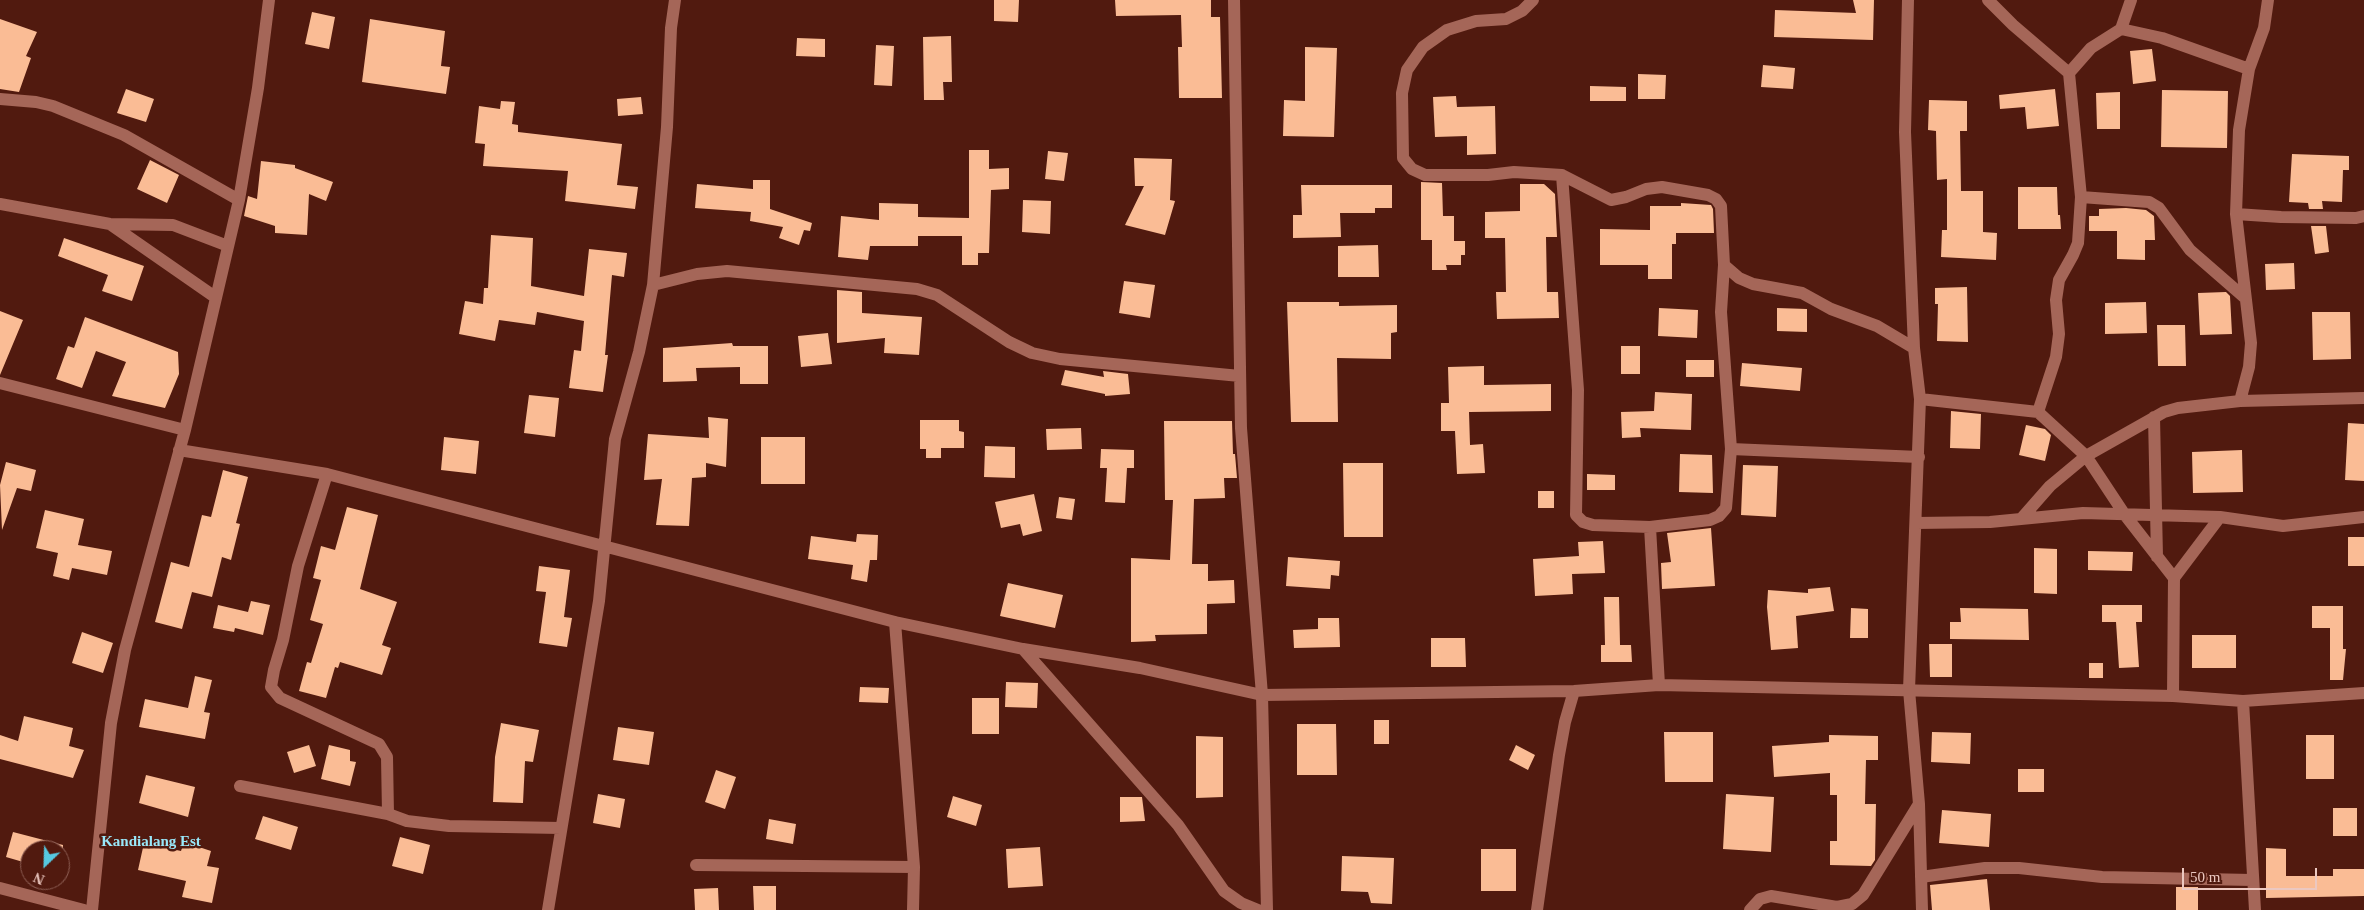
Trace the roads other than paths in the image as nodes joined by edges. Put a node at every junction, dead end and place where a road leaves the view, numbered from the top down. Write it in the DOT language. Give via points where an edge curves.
graph roads {
  1 [pos="269,0"];
  2 [pos="675,0"];
  3 [pos="1234,0"];
  4 [pos="1533,0"];
  5 [pos="1908,0"];
  6 [pos="1988,0"];
  7 [pos="2131,0"];
  8 [pos="2268,0"];
  9 [pos="2120,29"];
  10 [pos="2249,69"];
  11 [pos="2069,74"];
  12 [pos="0,99"];
  13 [pos="1562,175"];
  14 [pos="2081,197"];
  15 [pos="238,200"];
  16 [pos="0,204"];
  17 [pos="2236,214"];
  18 [pos="2364,216"];
  19 [pos="110,224"];
  20 [pos="228,246"];
  21 [pos="1724,265"];
  22 [pos="653,285"];
  23 [pos="215,297"];
  24 [pos="2244,297"];
  25 [pos="1914,348"];
  26 [pos="1240,376"];
  27 [pos="0,383"];
  28 [pos="2364,398"];
  29 [pos="1920,399"];
  30 [pos="2240,400"];
  31 [pos="2038,412"];
  32 [pos="2154,417"];
  33 [pos="184,430"];
  34 [pos="1731,449"];
  35 [pos="179,450"];
  36 [pos="1918,456"];
  37 [pos="2086,456"];
  38 [pos="327,474"];
  39 [pos="2124,515"];
  40 [pos="2156,515"];
  41 [pos="2220,517"];
  42 [pos="2364,517"];
  43 [pos="2022,519"];
  44 [pos="1916,523"];
  45 [pos="1650,527"];
  46 [pos="603,547"];
  47 [pos="2157,557"];
  48 [pos="2174,578"];
  49 [pos="895,622"];
  50 [pos="1024,648"];
  51 [pos="1659,685"];
  52 [pos="1909,690"];
  53 [pos="1574,692"];
  54 [pos="2364,693"];
  55 [pos="1262,695"];
  56 [pos="2173,696"];
  57 [pos="2243,701"];
  58 [pos="240,786"];
  59 [pos="1919,804"];
  60 [pos="388,814"];
  61 [pos="561,828"];
  62 [pos="696,866"];
  63 [pos="914,868"];
  64 [pos="1920,877"];
  65 [pos="2252,880"];
  66 [pos="0,888"];
  67 [pos="84,910"];
  68 [pos="92,910"];
  69 [pos="548,910"];
  70 [pos="913,910"];
  71 [pos="1258,910"];
  72 [pos="1268,910"];
  73 [pos="1537,910"];
  74 [pos="1750,910"];
  75 [pos="1922,910"];
  76 [pos="2255,910"];
  1 -- 15 [label="street" via="258,88"];
  2 -- 22 [label="street"];
  3 -- 26 [label="street"];
  4 -- 13 [label="street" via="1522,11 1506,19 1476,21 1447,30 1423,47 1407,70 1402,93 1403,158 1412,170 1425,175 1514,172"];
  5 -- 25 [label="street" via="1905,132"];
  6 -- 11 [label="street"];
  7 -- 9 [label="street"];
  8 -- 10 [label="street" via="2264,28"];
  9 -- 10 [label="street" via="2162,38"];
  9 -- 11 [label="street" via="2091,48"];
  10 -- 17 [label="street" via="2239,130"];
  11 -- 14 [label="street"];
  12 -- 15 [label="street" via="53,106 124,134"];
  13 -- 21 [label="street" via="1611,200 1646,188 1662,187 1716,199 1721,206"];
  13 -- 45 [label="street" via="1578,390 1576,515 1593,526"];
  14 -- 24 [label="street" via="2149,202 2159,208 2190,250"];
  14 -- 31 [label="street" via="2078,243 2059,280 2056,357"];
  15 -- 20 [label="street"];
  16 -- 19 [label="street"];
  17 -- 18 [label="street"];
  17 -- 24 [label="street"];
  19 -- 20 [label="street" via="173,225"];
  19 -- 23 [label="street"];
  20 -- 23 [label="street"];
  21 -- 25 [label="street" via="1739,278 1753,284 1802,293 1830,309 1877,326"];
  21 -- 34 [label="street" via="1721,312"];
  22 -- 26 [label="street" via="697,274 727,271 918,288 1032,353 1060,359"];
  22 -- 46 [label="street" via="615,440"];
  23 -- 33 [label="street"];
  24 -- 30 [label="street" via="2251,343 2249,367"];
  25 -- 29 [label="street"];
  26 -- 55 [label="street" via="1241,428"];
  27 -- 33 [label="street"];
  28 -- 30 [label="street"];
  29 -- 31 [label="street"];
  29 -- 36 [label="street"];
  30 -- 32 [label="street" via="2178,408"];
  31 -- 37 [label="street"];
  32 -- 37 [label="street"];
  32 -- 40 [label="street"];
  33 -- 35 [label="street"];
  34 -- 36 [label="street"];
  34 -- 45 [label="street" via="1726,508 1719,516 1710,520"];
  35 -- 38 [label="street"];
  35 -- 68 [label="street" via="123,659 111,723"];
  36 -- 44 [label="street"];
  37 -- 39 [label="street"];
  37 -- 43 [label="street" via="2055,481"];
  38 -- 46 [label="street"];
  38 -- 60 [label="street" via="298,566 271,687 280,698 379,744 387,758"];
  39 -- 40 [label="street"];
  39 -- 43 [label="street" via="2083,513"];
  39 -- 47 [label="street"];
  40 -- 41 [label="street"];
  40 -- 47 [label="street"];
  41 -- 42 [label="street" via="2283,526"];
  41 -- 48 [label="street"];
  43 -- 44 [label="street"];
  44 -- 52 [label="street"];
  45 -- 51 [label="street"];
  46 -- 49 [label="street"];
  46 -- 61 [label="street" via="599,602"];
  47 -- 48 [label="street"];
  48 -- 56 [label="street"];
  49 -- 50 [label="street"];
  49 -- 63 [label="street"];
  50 -- 55 [label="street" via="1140,668"];
  50 -- 71 [label="street" via="1178,825 1224,890 1241,903"];
  51 -- 52 [label="street"];
  51 -- 53 [label="street"];
  52 -- 56 [label="street"];
  52 -- 59 [label="street"];
  53 -- 55 [label="street"];
  53 -- 73 [label="street" via="1559,755"];
  54 -- 57 [label="street"];
  55 -- 72 [label="street"];
  56 -- 57 [label="street"];
  57 -- 65 [label="street"];
  58 -- 60 [label="street"];
  59 -- 64 [label="street"];
  59 -- 74 [label="street" via="1863,895 1852,904 1837,907 1771,896 1760,899"];
  60 -- 61 [label="street" via="407,821 449,826"];
  61 -- 69 [label="street"];
  62 -- 63 [label="street"];
  63 -- 70 [label="street"];
  64 -- 65 [label="street" via="1985,868 2019,868 2102,876"];
  64 -- 75 [label="street"];
  65 -- 76 [label="street"];
  66 -- 67 [label="street"];
}
